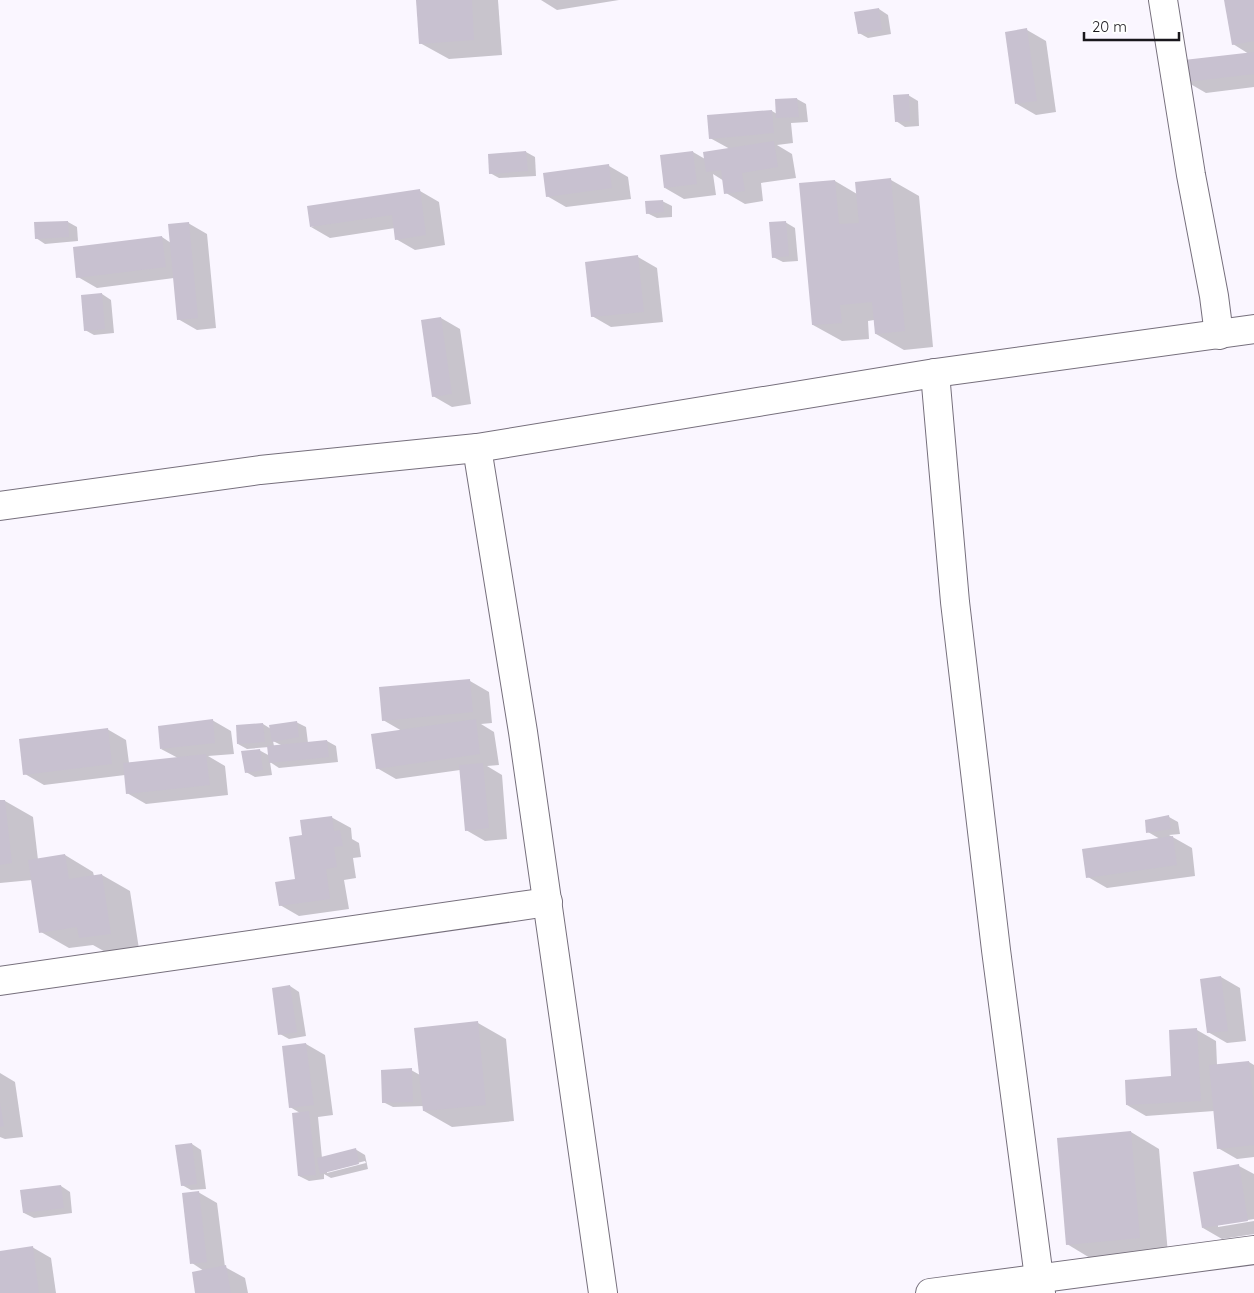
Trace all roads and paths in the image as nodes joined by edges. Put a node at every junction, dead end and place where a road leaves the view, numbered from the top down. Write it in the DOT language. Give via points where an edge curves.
graph roads {
  1 [pos="1163,0"];
  2 [pos="1254,329"];
  3 [pos="1219,335"];
  4 [pos="935,373"];
  5 [pos="477,448"];
  6 [pos="0,506"];
  7 [pos="548,902"];
  8 [pos="0,981"];
  9 [pos="1254,1250"];
  10 [pos="1040,1286"];
  11 [pos="603,1293"];
  12 [pos="930,1293"];
  1 -- 3 [label="street"];
  2 -- 3 [label="street"];
  3 -- 4 [label="street"];
  4 -- 5 [label="street"];
  4 -- 10 [label="street" via="955,602"];
  5 -- 6 [label="street" via="260,470"];
  5 -- 7 [label="street"];
  7 -- 8 [label="street"];
  7 -- 11 [label="street"];
  9 -- 10 [label="street"];
  10 -- 12 [label="street"];
}
